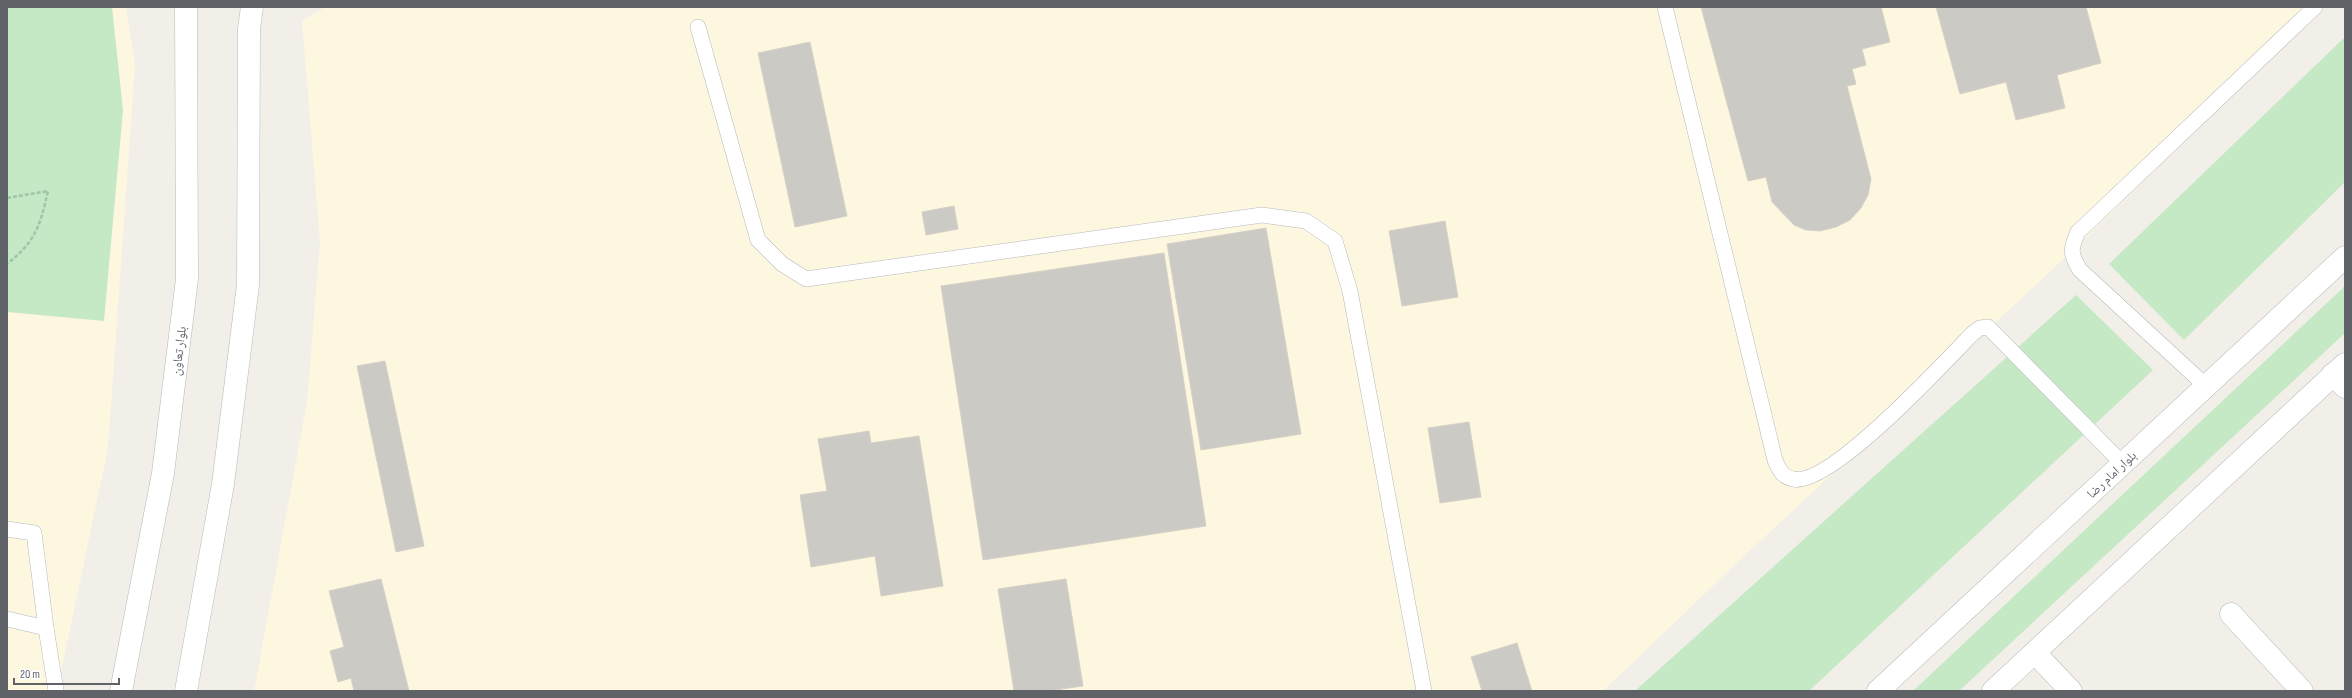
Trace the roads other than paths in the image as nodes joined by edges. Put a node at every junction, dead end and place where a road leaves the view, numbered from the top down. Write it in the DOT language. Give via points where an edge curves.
graph roads {
  1 [pos="175,7"];
  2 [pos="186,7"];
  3 [pos="252,7"];
  4 [pos="1665,7"];
  5 [pos="2315,7"];
  6 [pos="698,27"];
  7 [pos="185,29"];
  8 [pos="2345,257"];
  9 [pos="2341,375"];
  10 [pos="2206,386"];
  11 [pos="2122,463"];
  12 [pos="7,529"];
  13 [pos="2231,614"];
  14 [pos="7,619"];
  15 [pos="46,628"];
  16 [pos="2035,653"];
  17 [pos="56,691"];
  18 [pos="121,691"];
  19 [pos="186,691"];
  20 [pos="1424,691"];
  21 [pos="1878,691"];
  22 [pos="1993,691"];
  23 [pos="2071,691"];
  24 [pos="2302,691"];
  1 -- 7 [label="main road"];
  2 -- 7 [label="main road, بلوار تعاون"];
  3 -- 19 [label="main road" via="249,29 248,285 223,484"];
  4 -- 11 [label="lane" via="1775,460 1782,474 1793,480 1810,478 1826,470 1925,383 1972,334 1980,328 1988,327"];
  5 -- 10 [label="lane" via="2078,232 2072,245 2072,258 2080,270"];
  6 -- 20 [label="lane" via="758,240 782,264 806,279 1262,215 1306,220 1336,241 1350,291"];
  7 -- 18 [label="main road, بلوار تعاون" via="187,279 163,474"];
  8 -- 10 [label="main road, بلوار امام رضا"];
  9 -- 16 [label="main road"];
  10 -- 11 [label="main road, بلوار امام رضا"];
  11 -- 21 [label="main road, بلوار امام رضا"];
  12 -- 15 [label="lane" via="34,533"];
  13 -- 24 [label="main road"];
  14 -- 15 [label="lane"];
  15 -- 17 [label="lane"];
  16 -- 22 [label="main road"];
  16 -- 23 [label="main road"];
}
